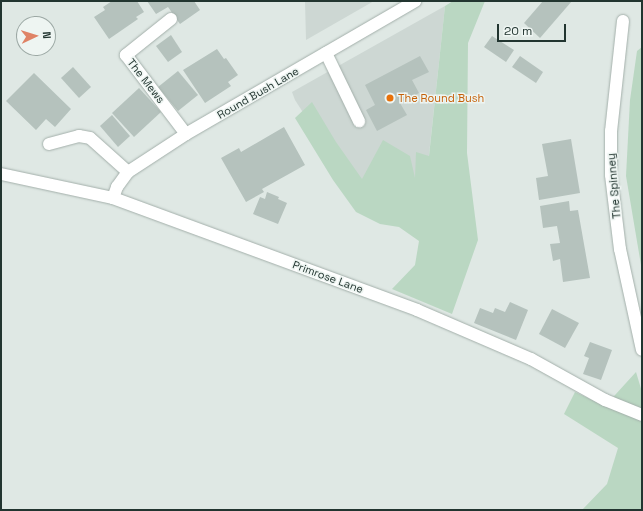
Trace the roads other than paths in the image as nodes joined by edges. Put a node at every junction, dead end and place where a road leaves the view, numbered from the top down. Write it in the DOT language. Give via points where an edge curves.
graph roads {
  1 [pos="415,1"];
  2 [pos="171,18"];
  3 [pos="623,21"];
  4 [pos="326,53"];
  5 [pos="359,121"];
  6 [pos="186,134"];
  7 [pos="49,144"];
  8 [pos="128,172"];
  9 [pos="1,174"];
  10 [pos="113,198"];
  11 [pos="642,350"];
  12 [pos="642,416"];
  1 -- 4 [label="street, Round Bush Lane"];
  2 -- 6 [label="street, The Mews" via="126,55"];
  3 -- 11 [label="street, The Spinney" via="611,131 611,174 620,249"];
  4 -- 5 [label="street"];
  4 -- 6 [label="street, Round Bush Lane"];
  6 -- 8 [label="street, Round Bush Lane"];
  7 -- 8 [label="street" via="79,136 90,138"];
  8 -- 10 [label="street, Round Bush Lane" via="117,187"];
  9 -- 10 [label="street, Primrose Lane"];
  10 -- 12 [label="street, Primrose Lane" via="417,310 531,359 605,400"];
}
